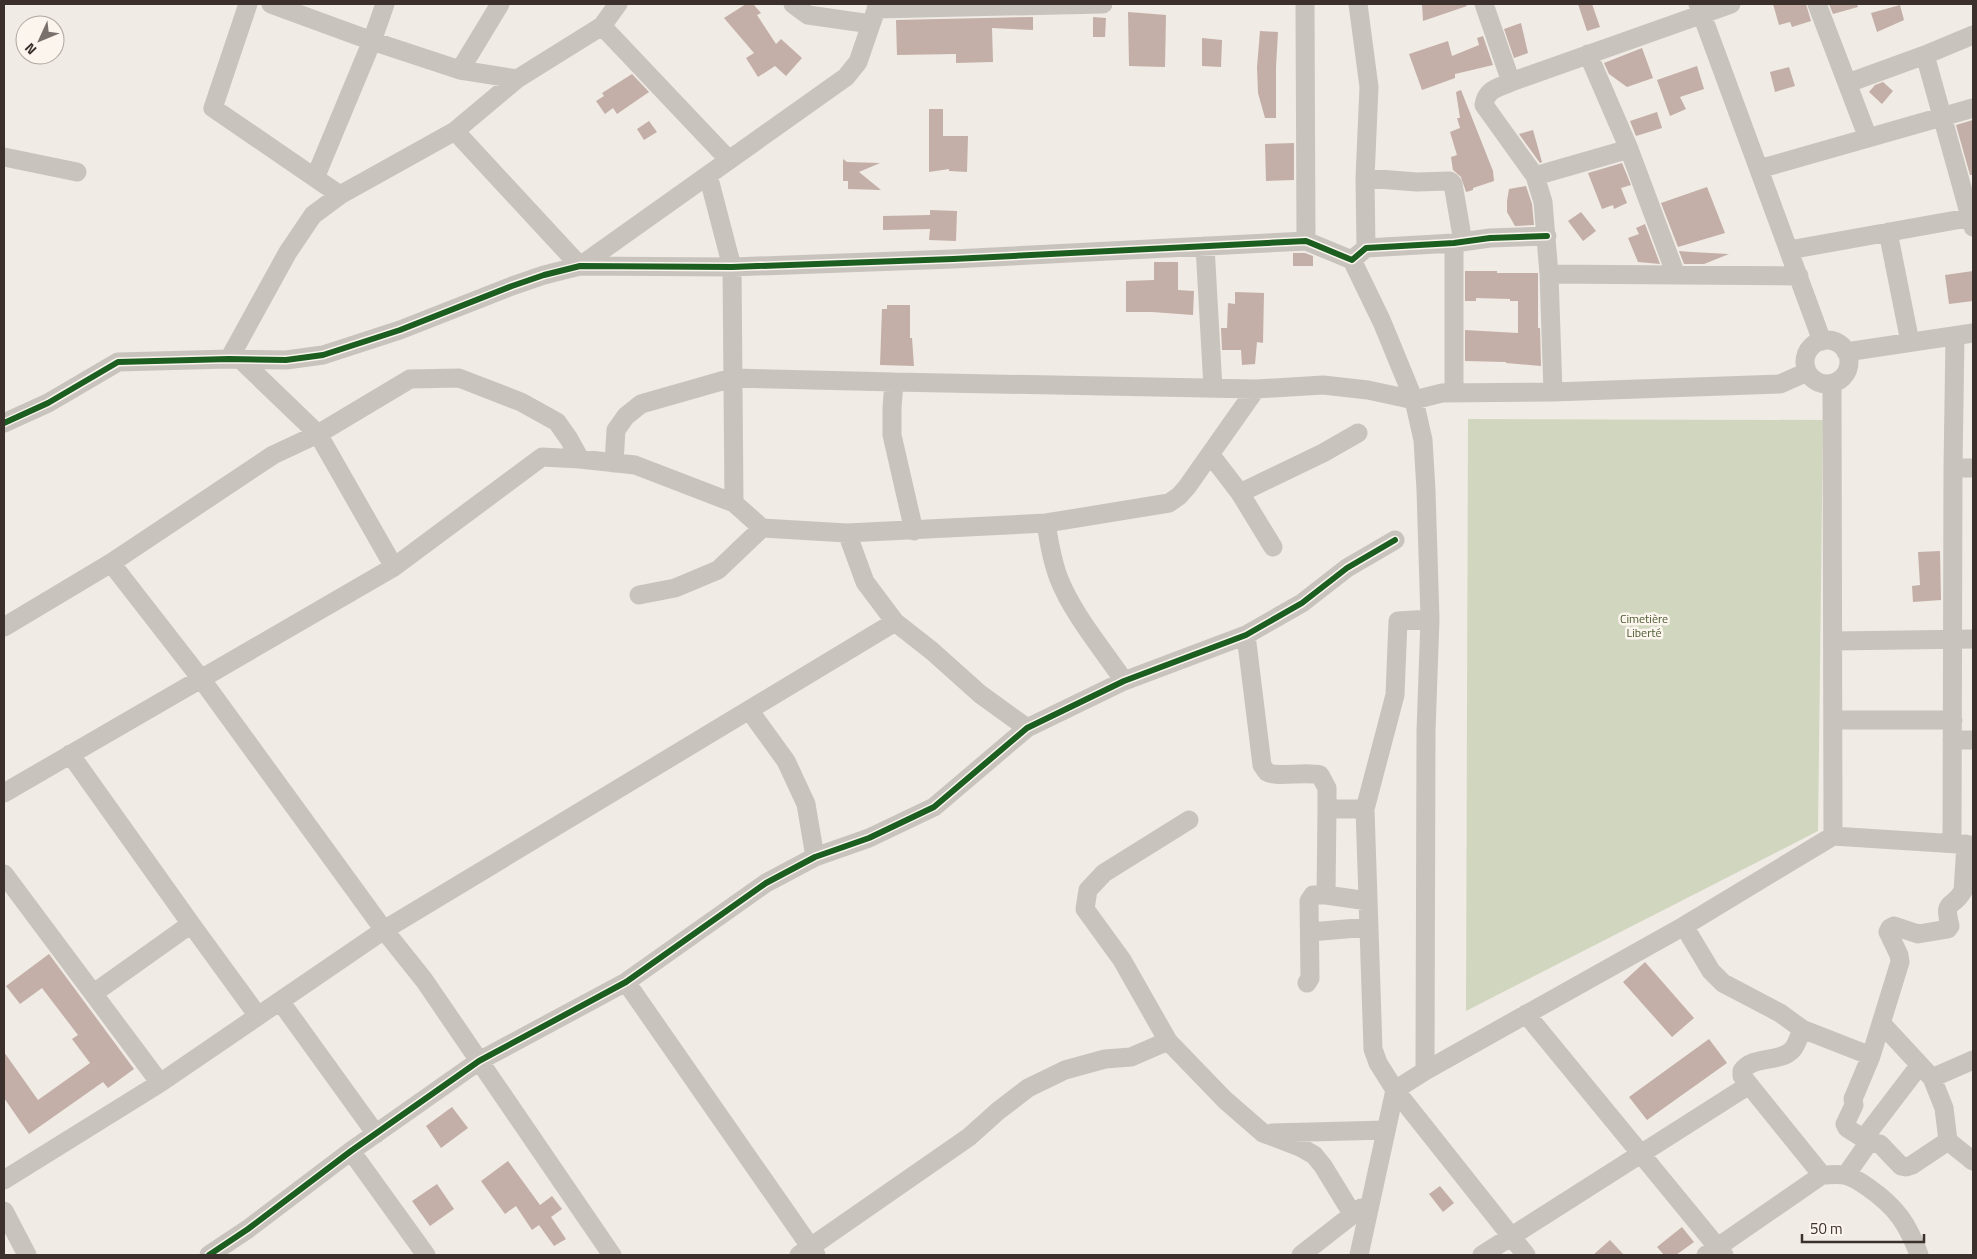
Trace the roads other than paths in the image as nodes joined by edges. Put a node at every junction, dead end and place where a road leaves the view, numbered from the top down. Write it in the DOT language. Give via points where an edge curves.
graph roads {
  1 [pos="248,4"];
  2 [pos="271,4"];
  3 [pos="385,4"];
  4 [pos="500,4"];
  5 [pos="618,4"];
  6 [pos="793,4"];
  7 [pos="1103,4"];
  8 [pos="1305,4"];
  9 [pos="1358,4"];
  10 [pos="1484,4"];
  11 [pos="1731,4"];
  12 [pos="1817,4"];
  13 [pos="1700,9"];
  14 [pos="875,12"];
  15 [pos="602,26"];
  16 [pos="1973,35"];
  17 [pos="372,41"];
  18 [pos="1588,54"];
  19 [pos="1925,55"];
  20 [pos="460,70"];
  21 [pos="517,79"];
  22 [pos="1512,82"];
  23 [pos="1848,83"];
  24 [pos="1973,108"];
  25 [pos="1942,117"];
  26 [pos="455,131"];
  27 [pos="1868,138"];
  28 [pos="1629,149"];
  29 [pos="4,157"];
  30 [pos="729,160"];
  31 [pos="1759,169"];
  32 [pos="77,172"];
  33 [pos="708,175"];
  34 [pos="1535,176"];
  35 [pos="315,178"];
  36 [pos="1365,178"];
  37 [pos="340,195"];
  38 [pos="1972,220"];
  39 [pos="1888,232"];
  40 [pos="1547,236"];
  41 [pos="1306,241"];
  42 [pos="1458,243"];
  43 [pos="1205,246"];
  44 [pos="1789,250"];
  45 [pos="1359,254"];
  46 [pos="580,266"];
  47 [pos="732,267"];
  48 [pos="1549,274"];
  49 [pos="1676,275"];
  50 [pos="1799,276"];
  51 [pos="1964,335"];
  52 [pos="1822,340"];
  53 [pos="1910,342"];
  54 [pos="1846,352"];
  55 [pos="235,359"];
  56 [pos="1807,372"];
  57 [pos="732,378"];
  58 [pos="894,382"];
  59 [pos="1832,384"];
  60 [pos="1213,388"];
  61 [pos="1256,389"];
  62 [pos="1553,392"];
  63 [pos="1454,393"];
  64 [pos="1414,400"];
  65 [pos="4,423"];
  66 [pos="1358,433"];
  67 [pos="318,434"];
  68 [pos="1210,454"];
  69 [pos="580,459"];
  70 [pos="614,463"];
  71 [pos="1953,468"];
  72 [pos="1973,468"];
  73 [pos="1240,493"];
  74 [pos="734,503"];
  75 [pos="1046,523"];
  76 [pos="762,528"];
  77 [pos="914,531"];
  78 [pos="847,533"];
  79 [pos="1395,540"];
  80 [pos="1273,547"];
  81 [pos="111,563"];
  82 [pos="394,567"];
  83 [pos="639,595"];
  84 [pos="1430,619"];
  85 [pos="894,622"];
  86 [pos="4,627"];
  87 [pos="1246,635"];
  88 [pos="1953,639"];
  89 [pos="1973,639"];
  90 [pos="1834,640"];
  91 [pos="202,680"];
  92 [pos="1124,680"];
  93 [pos="749,710"];
  94 [pos="1833,720"];
  95 [pos="1952,720"];
  96 [pos="1027,728"];
  97 [pos="1952,740"];
  98 [pos="1973,740"];
  99 [pos="70,754"];
  100 [pos="4,793"];
  101 [pos="1327,808"];
  102 [pos="1365,810"];
  103 [pos="1189,820"];
  104 [pos="1833,836"];
  105 [pos="1964,844"];
  106 [pos="815,857"];
  107 [pos="4,874"];
  108 [pos="1326,895"];
  109 [pos="1368,901"];
  110 [pos="191,924"];
  111 [pos="1684,926"];
  112 [pos="1369,927"];
  113 [pos="384,930"];
  114 [pos="1310,932"];
  115 [pos="626,982"];
  116 [pos="1307,983"];
  117 [pos="94,993"];
  118 [pos="280,1001"];
  119 [pos="1526,1014"];
  120 [pos="258,1016"];
  121 [pos="1882,1024"];
  122 [pos="1802,1029"];
  123 [pos="1168,1041"];
  124 [pos="1871,1056"];
  125 [pos="1973,1060"];
  126 [pos="479,1061"];
  127 [pos="1424,1071"];
  128 [pos="1926,1072"];
  129 [pos="160,1083"];
  130 [pos="1748,1084"];
  131 [pos="1395,1090"];
  132 [pos="1386,1130"];
  133 [pos="1263,1133"];
  134 [pos="376,1134"];
  135 [pos="1867,1140"];
  136 [pos="1948,1141"];
  137 [pos="351,1151"];
  138 [pos="1640,1154"];
  139 [pos="1973,1161"];
  140 [pos="1822,1175"];
  141 [pos="1846,1175"];
  142 [pos="4,1180"];
  143 [pos="1371,1199"];
  144 [pos="4,1211"];
  145 [pos="1352,1215"];
  146 [pos="1511,1236"];
  147 [pos="808,1253"];
  148 [pos="1716,1253"];
  149 [pos="27,1255"];
  150 [pos="209,1255"];
  151 [pos="426,1255"];
  152 [pos="612,1255"];
  153 [pos="1301,1255"];
  154 [pos="1359,1255"];
  155 [pos="1482,1255"];
  156 [pos="1526,1255"];
  157 [pos="1919,1255"];
  1 -- 35 [label="street" via="213,108"];
  2 -- 17 [label="street"];
  3 -- 17 [label="street"];
  4 -- 20 [label="street"];
  5 -- 15 [label="street"];
  6 -- 14 [label="street" via="808,15"];
  7 -- 14 [label="street"];
  8 -- 41 [label="street"];
  9 -- 36 [label="street" via="1369,87"];
  10 -- 22 [label="street"];
  11 -- 13 [label="street"];
  12 -- 23 [label="street"];
  13 -- 18 [label="street"];
  13 -- 31 [label="street"];
  14 -- 30 [label="street" via="858,62 846,77"];
  15 -- 21 [label="street"];
  15 -- 30 [label="street"];
  16 -- 19 [label="street"];
  17 -- 20 [label="street"];
  17 -- 35 [label="street"];
  18 -- 22 [label="street"];
  18 -- 28 [label="street"];
  19 -- 23 [label="street"];
  19 -- 25 [label="street"];
  20 -- 21 [label="street"];
  21 -- 26 [label="street"];
  22 -- 34 [label="street" via="1491,90 1484,105"];
  23 -- 27 [label="street"];
  24 -- 25 [label="street"];
  25 -- 27 [label="street"];
  25 -- 38 [label="street"];
  26 -- 37 [label="street"];
  26 -- 46 [label="street"];
  27 -- 31 [label="street"];
  28 -- 34 [label="street"];
  28 -- 49 [label="street"];
  29 -- 32 [label="street"];
  30 -- 33 [label="street"];
  31 -- 44 [label="street"];
  33 -- 46 [label="street"];
  33 -- 47 [label="street"];
  34 -- 40 [label="street"];
  35 -- 37 [label="street"];
  36 -- 42 [label="street" via="1450,181 1453,184"];
  36 -- 45 [label="street"];
  37 -- 55 [label="street" via="313,215 288,252"];
  38 -- 39 [label="street"];
  39 -- 44 [label="street"];
  39 -- 53 [label="street"];
  40 -- 42 [label="street"];
  40 -- 48 [label="street"];
  41 -- 43 [label="street"];
  41 -- 45 [label="street"];
  42 -- 45 [label="street"];
  42 -- 63 [label="street"];
  43 -- 47 [label="street"];
  43 -- 60 [label="street"];
  44 -- 50 [label="street"];
  45 -- 64 [label="street"];
  46 -- 47 [label="street"];
  46 -- 55 [label="street" via="512,286 400,330 323,355 286,360"];
  47 -- 57 [label="street"];
  48 -- 49 [label="street"];
  48 -- 62 [label="street"];
  49 -- 50 [label="street"];
  50 -- 52 [label="street"];
  51 -- 53 [label="street"];
  51 -- 71 [label="street"];
  52 -- 54 [label="street" via="1839,344"];
  52 -- 56 [label="street" via="1808,350"];
  53 -- 54 [label="street"];
  54 -- 59 [label="street" via="1848,369"];
  55 -- 65 [label="street" via="118,362 48,403"];
  55 -- 67 [label="street"];
  56 -- 59 [label="street" via="1815,380"];
  56 -- 62 [label="street" via="1780,384"];
  57 -- 58 [label="street"];
  57 -- 70 [label="street" via="641,404 616,430"];
  57 -- 74 [label="street"];
  58 -- 60 [label="street"];
  58 -- 77 [label="street" via="892,435"];
  59 -- 90 [label="street"];
  60 -- 61 [label="street"];
  61 -- 64 [label="street" via="1323,385"];
  61 -- 68 [label="street"];
  62 -- 63 [label="street"];
  63 -- 64 [label="street"];
  64 -- 84 [label="street" via="1424,448"];
  66 -- 73 [label="street"];
  67 -- 69 [label="street" via="410,379 459,378 521,402 556,422"];
  67 -- 81 [label="street" via="273,455"];
  67 -- 82 [label="street"];
  68 -- 73 [label="street"];
  68 -- 75 [label="street" via="1187,487 1169,503"];
  69 -- 70 [label="street"];
  69 -- 82 [label="street" via="542,457"];
  70 -- 74 [label="street" via="635,466"];
  71 -- 72 [label="street"];
  71 -- 88 [label="street"];
  73 -- 80 [label="street"];
  74 -- 76 [label="street"];
  75 -- 77 [label="street"];
  75 -- 92 [label="street" via="1051,556 1060,581 1074,608"];
  76 -- 78 [label="street"];
  76 -- 83 [label="street" via="718,570 675,588"];
  77 -- 78 [label="street"];
  78 -- 85 [label="street" via="865,582"];
  79 -- 87 [label="street" via="1347,568 1302,603"];
  81 -- 86 [label="street"];
  81 -- 91 [label="street"];
  82 -- 91 [label="street"];
  84 -- 102 [label="street" via="1398,621 1395,695"];
  84 -- 127 [label="street" via="1426,731"];
  85 -- 93 [label="street"];
  85 -- 96 [label="street" via="980,694"];
  87 -- 92 [label="street"];
  87 -- 101 [label="street" via="1262,765 1267,772 1274,774 1312,772 1320,775 1327,788"];
  88 -- 89 [label="street"];
  88 -- 90 [label="street"];
  88 -- 95 [label="street"];
  90 -- 94 [label="street"];
  91 -- 99 [label="street"];
  91 -- 113 [label="street"];
  92 -- 96 [label="street"];
  93 -- 106 [label="street" via="786,761 806,804"];
  93 -- 113 [label="street"];
  94 -- 95 [label="street"];
  94 -- 104 [label="street"];
  95 -- 97 [label="street"];
  96 -- 106 [label="street" via="934,807 869,838"];
  97 -- 98 [label="street"];
  97 -- 105 [label="street"];
  99 -- 100 [label="street"];
  99 -- 110 [label="street"];
  101 -- 102 [label="street"];
  101 -- 108 [label="street"];
  102 -- 109 [label="street"];
  103 -- 123 [label="street" via="1104,873 1088,890 1085,909 1122,960"];
  104 -- 105 [label="street"];
  104 -- 111 [label="street"];
  105 -- 121 [label="street" via="1963,891 1946,911 1948,929 1918,934 1894,926 1888,932 1900,962"];
  106 -- 115 [label="street" via="766,883"];
  107 -- 117 [label="street"];
  108 -- 109 [label="street"];
  108 -- 114 [label="street" via="1310,898"];
  109 -- 112 [label="street"];
  110 -- 117 [label="street"];
  110 -- 120 [label="street"];
  111 -- 119 [label="street"];
  111 -- 122 [label="street" via="1717,978"];
  112 -- 114 [label="street"];
  112 -- 131 [label="street" via="1373,1049"];
  113 -- 118 [label="street"];
  113 -- 126 [label="street" via="424,980"];
  114 -- 116 [label="street" via="1310,978"];
  115 -- 126 [label="street"];
  115 -- 147 [label="street"];
  117 -- 129 [label="street"];
  118 -- 120 [label="street"];
  118 -- 134 [label="street"];
  119 -- 127 [label="street"];
  119 -- 138 [label="street"];
  120 -- 129 [label="street"];
  121 -- 124 [label="street"];
  121 -- 128 [label="street"];
  122 -- 124 [label="street"];
  122 -- 130 [label="street" via="1788,1053 1745,1067 1742,1076"];
  123 -- 133 [label="street" via="1225,1100"];
  123 -- 147 [label="street" via="1131,1057 1105,1059 1065,1070 1028,1088 969,1136"];
  124 -- 135 [label="street" via="1845,1124"];
  125 -- 128 [label="street"];
  126 -- 134 [label="street"];
  126 -- 152 [label="street"];
  127 -- 131 [label="street"];
  128 -- 135 [label="street"];
  128 -- 136 [label="street" via="1944,1108"];
  129 -- 142 [label="street"];
  130 -- 138 [label="street"];
  130 -- 140 [label="street"];
  131 -- 132 [label="street"];
  131 -- 146 [label="street"];
  132 -- 133 [label="street"];
  132 -- 143 [label="street"];
  133 -- 145 [label="street" via="1314,1156"];
  134 -- 137 [label="street"];
  135 -- 136 [label="street" via="1880,1144 1901,1166 1906,1167"];
  135 -- 141 [label="street"];
  136 -- 139 [label="street"];
  137 -- 150 [label="street"];
  137 -- 151 [label="street"];
  138 -- 146 [label="street"];
  138 -- 148 [label="street"];
  140 -- 141 [label="street"];
  140 -- 148 [label="street"];
  141 -- 157 [label="street" via="1861,1182 1895,1208"];
  143 -- 145 [label="street"];
  143 -- 154 [label="street"];
  144 -- 149 [label="street"];
  145 -- 153 [label="street"];
  146 -- 155 [label="street"];
  146 -- 156 [label="street"];
}
